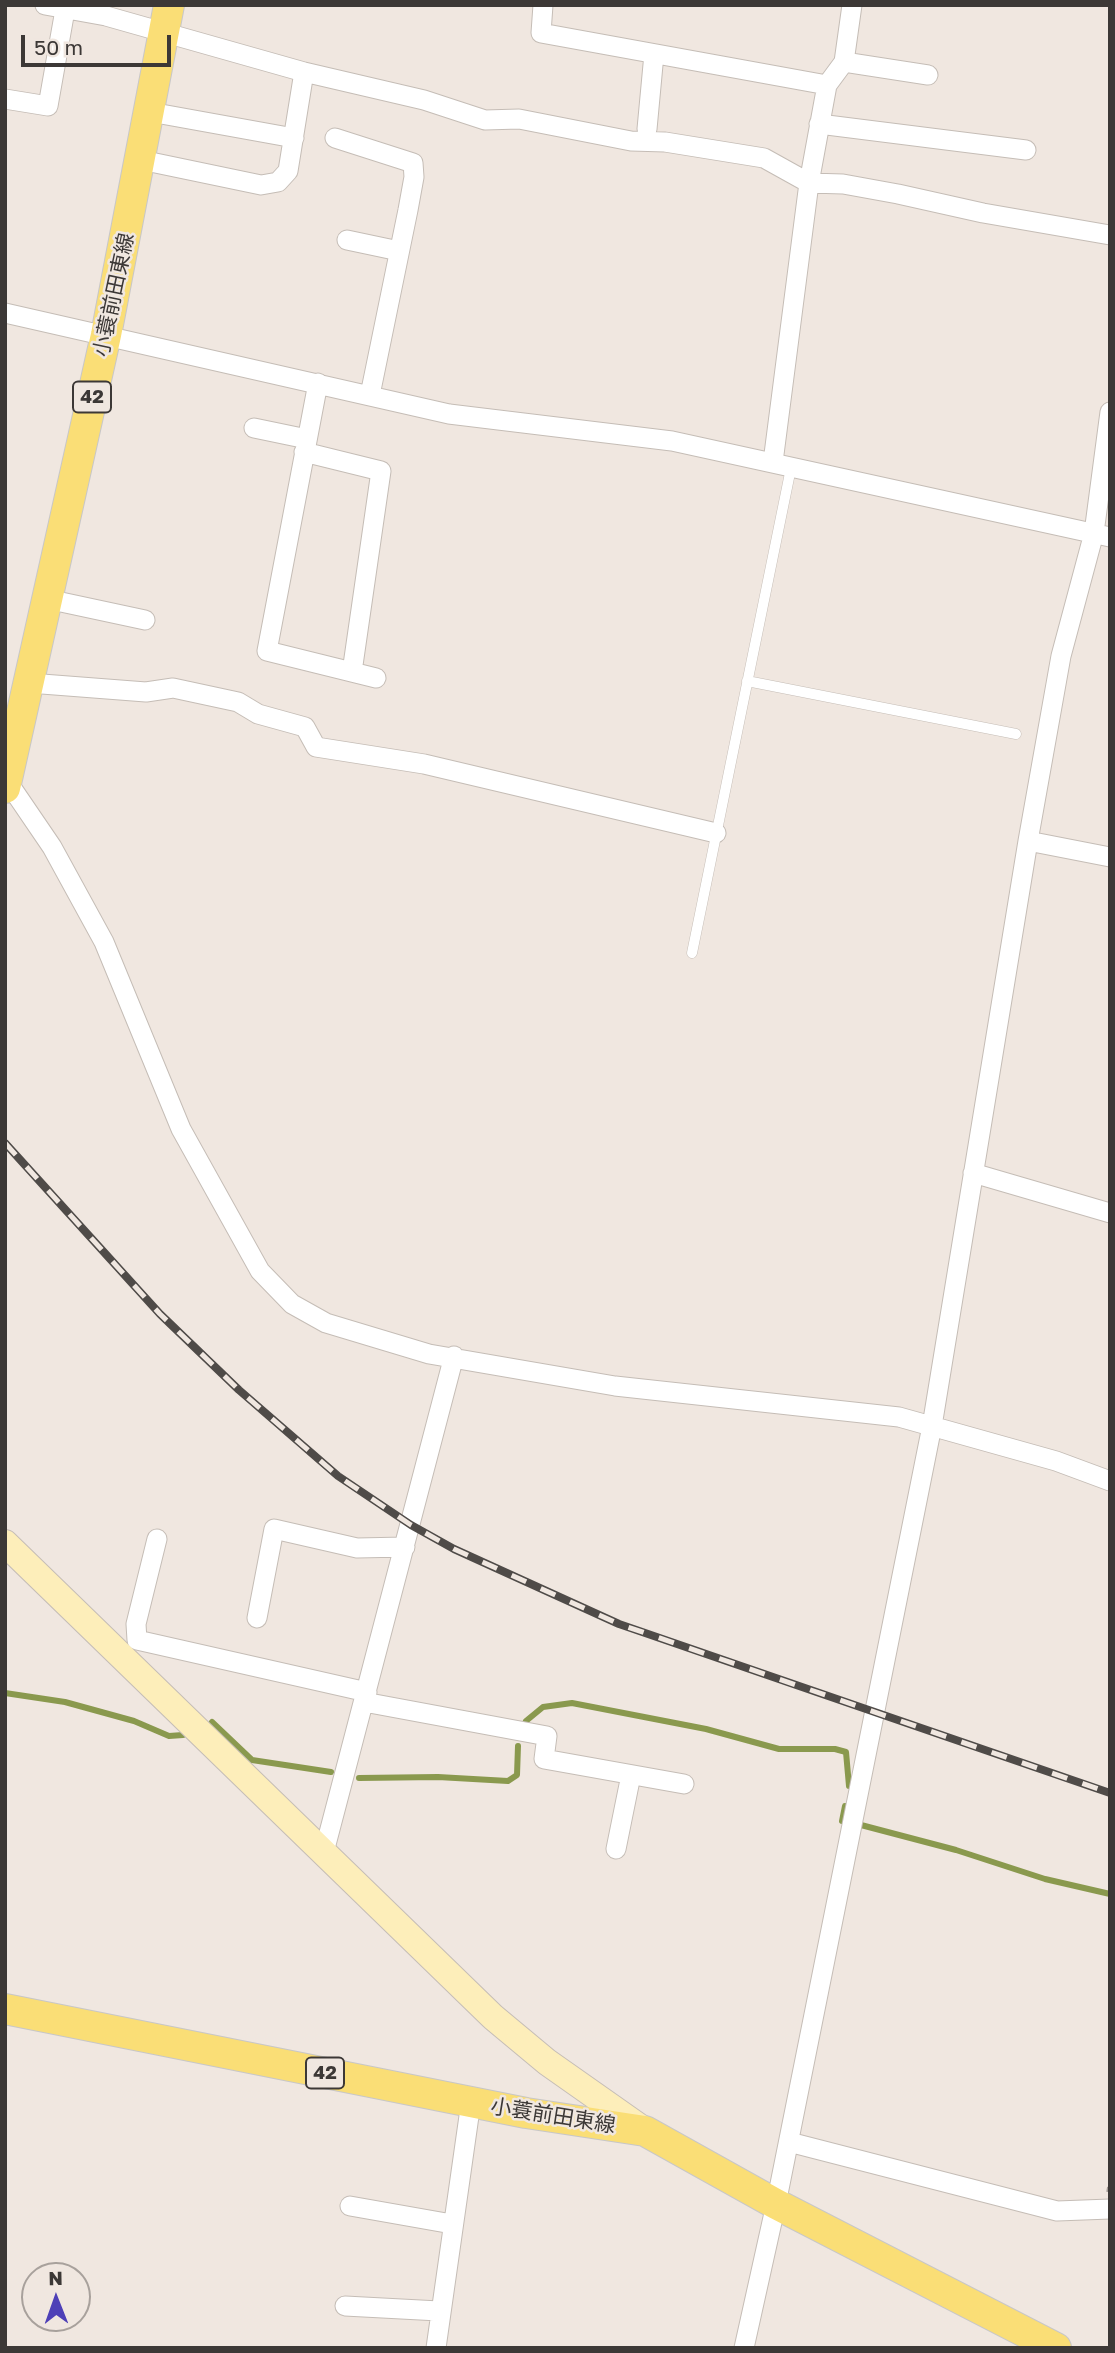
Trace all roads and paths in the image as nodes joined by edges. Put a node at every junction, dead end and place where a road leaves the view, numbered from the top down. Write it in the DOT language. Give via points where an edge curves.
graph roads {
  1 [pos="45,5"];
  2 [pos="169,5"];
  3 [pos="543,5"];
  4 [pos="852,5"];
  5 [pos="65,10"];
  6 [pos="164,34"];
  7 [pos="654,54"];
  8 [pos="844,62"];
  9 [pos="304,72"];
  10 [pos="928,75"];
  11 [pos="827,85"];
  12 [pos="5,99"];
  13 [pos="150,112"];
  14 [pos="819,124"];
  15 [pos="647,129"];
  16 [pos="294,138"];
  17 [pos="335,138"];
  18 [pos="1026,150"];
  19 [pos="141,160"];
  20 [pos="809,183"];
  21 [pos="1110,235"];
  22 [pos="347,240"];
  23 [pos="399,251"];
  24 [pos="5,313"];
  25 [pos="106,335"];
  26 [pos="318,383"];
  27 [pos="370,395"];
  28 [pos="1110,412"];
  29 [pos="254,428"];
  30 [pos="306,446"];
  31 [pos="782,465"];
  32 [pos="1102,535"];
  33 [pos="47,599"];
  34 [pos="145,620"];
  35 [pos="352,672"];
  36 [pos="376,678"];
  37 [pos="747,681"];
  38 [pos="29,682"];
  39 [pos="1016,734"];
  40 [pos="6,782"];
  41 [pos="716,833"];
  42 [pos="1028,841"];
  43 [pos="1110,858"];
  44 [pos="692,953"];
  45 [pos="973,1173"];
  46 [pos="1110,1213"];
  47 [pos="454,1356"];
  48 [pos="932,1426"];
  49 [pos="1110,1481"];
  50 [pos="156,1539"];
  51 [pos="5,1544"];
  52 [pos="405,1547"];
  53 [pos="257,1618"];
  54 [pos="130,1649"];
  55 [pos="365,1697"];
  56 [pos="631,1775"];
  57 [pos="684,1784"];
  58 [pos="616,1849"];
  59 [pos="324,1852"];
  60 [pos="5,2009"];
  61 [pos="471,2102"];
  62 [pos="645,2131"];
  63 [pos="789,2142"];
  64 [pos="776,2204"];
  65 [pos="350,2206"];
  66 [pos="1110,2209"];
  67 [pos="452,2224"];
  68 [pos="345,2306"];
  69 [pos="439,2311"];
  70 [pos="436,2348"];
  71 [pos="744,2348"];
  72 [pos="1056,2348"];
  1 -- 5 [label="street"];
  2 -- 6 [label="main road, 小蓑前田東線 / 42"];
  3 -- 7 [label="street" via="541,33"];
  4 -- 8 [label="street"];
  5 -- 6 [label="street" via="106,16"];
  5 -- 12 [label="street" via="48,106"];
  6 -- 9 [label="street"];
  6 -- 13 [label="main road, 小蓑前田東線 / 42"];
  7 -- 11 [label="street"];
  7 -- 15 [label="street"];
  8 -- 10 [label="street"];
  8 -- 11 [label="street"];
  9 -- 16 [label="street"];
  9 -- 20 [label="street" via="424,100 485,120 519,118 631,141 764,158"];
  11 -- 14 [label="street"];
  13 -- 16 [label="street"];
  13 -- 19 [label="main road, 小蓑前田東線 / 42"];
  14 -- 18 [label="street"];
  14 -- 20 [label="street"];
  16 -- 19 [label="street" via="288,171 278,181 261,186"];
  17 -- 23 [label="street" via="412,163 414,177"];
  19 -- 25 [label="main road, 小蓑前田東線 / 42"];
  20 -- 21 [label="street" via="843,184"];
  20 -- 31 [label="street"];
  22 -- 23 [label="street"];
  23 -- 27 [label="street"];
  24 -- 25 [label="street"];
  25 -- 26 [label="street"];
  25 -- 33 [label="main road, 小蓑前田東線 / 42"];
  26 -- 27 [label="street"];
  26 -- 30 [label="street"];
  27 -- 31 [label="street" via="449,414 673,441"];
  28 -- 32 [label="street"];
  29 -- 30 [label="street"];
  30 -- 35 [label="street" via="381,471"];
  30 -- 35 [label="street" via="267,651"];
  31 -- 32 [label="street"];
  31 -- 37 [label="lane"];
  32 -- 42 [label="street" via="1061,656"];
  33 -- 34 [label="street"];
  33 -- 38 [label="main road, 小蓑前田東線 / 42"];
  35 -- 36 [label="street"];
  37 -- 39 [label="lane"];
  37 -- 41 [label="lane"];
  38 -- 40 [label="main road, 小蓑前田東線 / 42"];
  38 -- 41 [label="street" via="199,693 305,727 316,747 424,765"];
  40 -- 47 [label="street" via="52,847 104,942 181,1129 260,1271 292,1304 326,1323 429,1354"];
  41 -- 44 [label="lane"];
  42 -- 43 [label="street"];
  42 -- 45 [label="street"];
  45 -- 46 [label="street"];
  45 -- 48 [label="street"];
  47 -- 48 [label="street" via="580,1381 899,1417"];
  47 -- 52 [label="street"];
  48 -- 49 [label="street"];
  48 -- 63 [label="street"];
  50 -- 54 [label="street"];
  51 -- 54 [label="street"];
  52 -- 53 [label="street" via="357,1548 274,1529"];
  52 -- 55 [label="street"];
  54 -- 55 [label="street"];
  54 -- 59 [label="street"];
  55 -- 56 [label="street" via="547,1736 544,1759"];
  55 -- 59 [label="street"];
  56 -- 57 [label="street"];
  56 -- 58 [label="street"];
  59 -- 62 [label="street" via="493,2018"];
  60 -- 61 [label="main road, 小蓑前田東線 / 42"];
  61 -- 62 [label="main road, 小蓑前田東線 / 42"];
  61 -- 67 [label="street"];
  62 -- 64 [label="main road, 小蓑前田東線 / 42"];
  63 -- 64 [label="street"];
  63 -- 66 [label="street" via="1057,2211"];
  64 -- 71 [label="street"];
  64 -- 72 [label="main road, 小蓑前田東線 / 42"];
  65 -- 67 [label="street"];
  67 -- 69 [label="street"];
  68 -- 69 [label="street"];
  69 -- 70 [label="street"];
}
